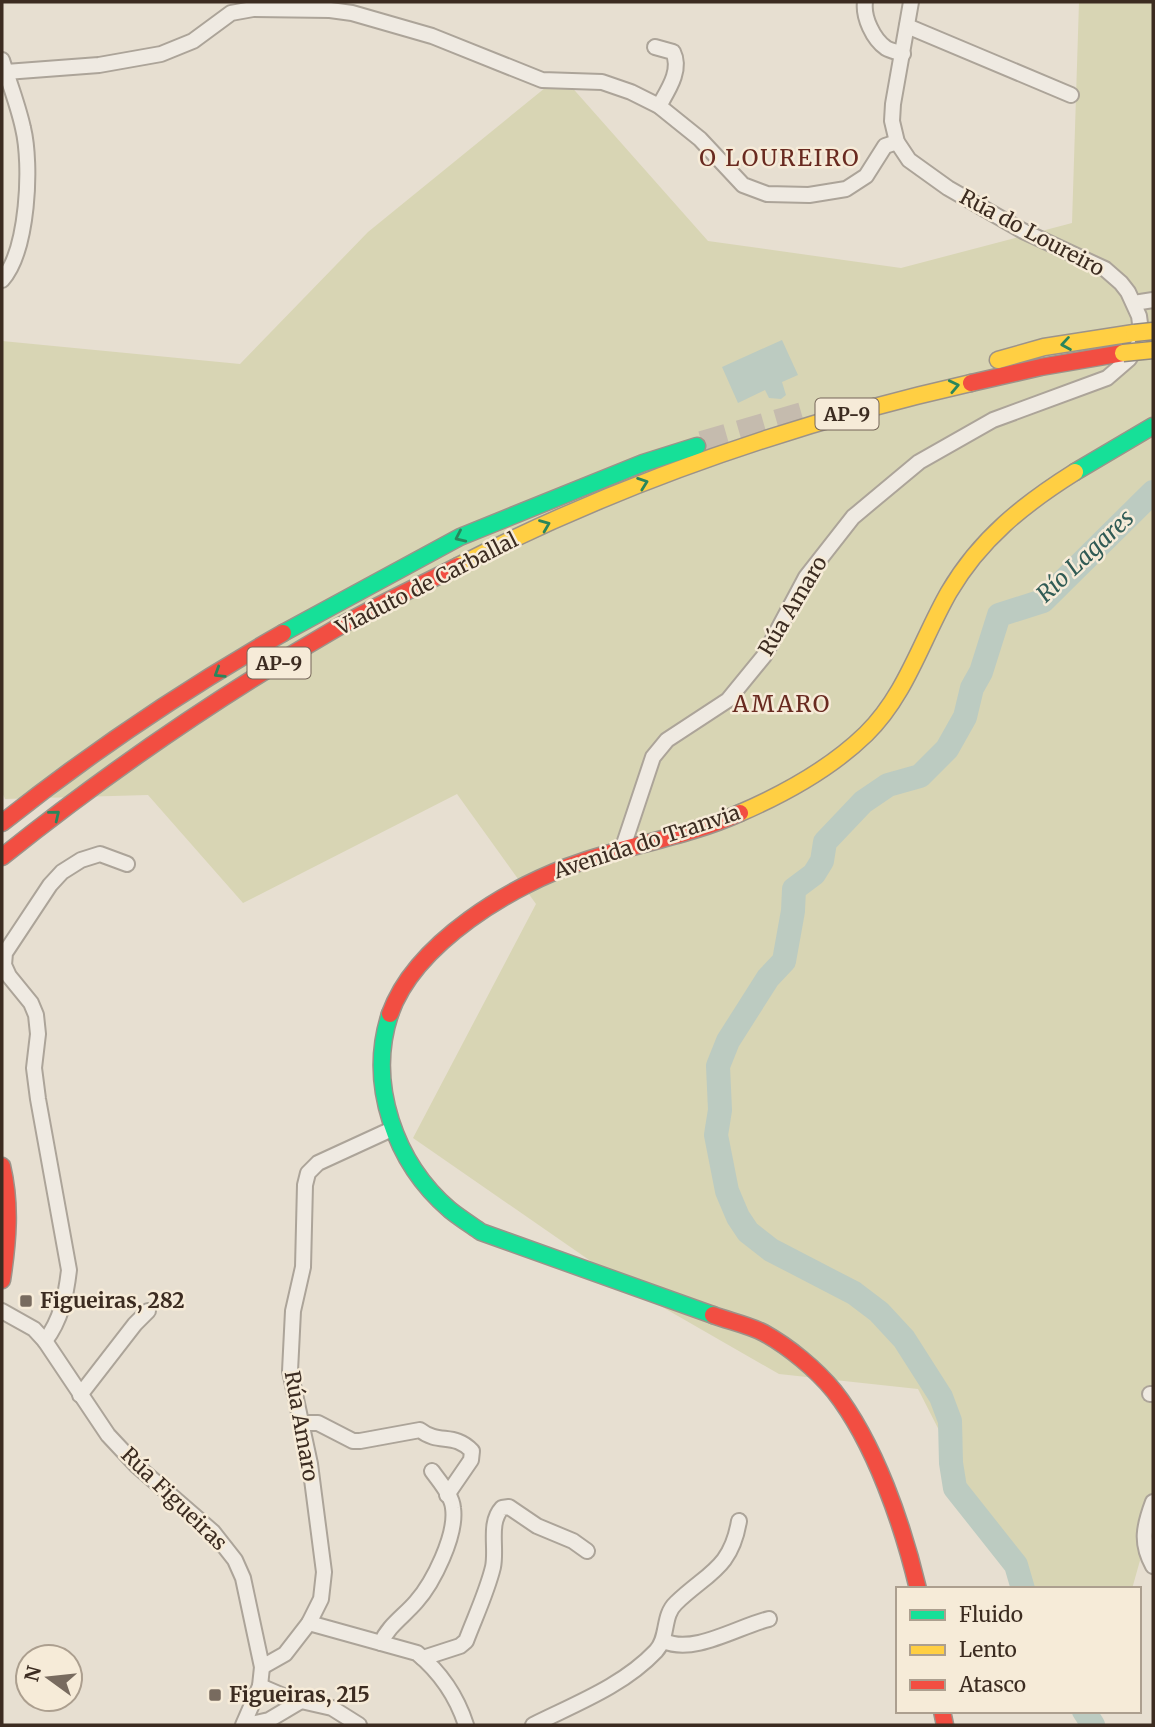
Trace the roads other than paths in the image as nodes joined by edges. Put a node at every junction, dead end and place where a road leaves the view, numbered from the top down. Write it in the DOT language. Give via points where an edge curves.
graph roads {
  1 [pos="864,2"];
  2 [pos="911,2"];
  3 [pos="908,26"];
  4 [pos="655,47"];
  5 [pos="903,54"];
  6 [pos="4,66"];
  7 [pos="1071,96"];
  8 [pos="659,106"];
  9 [pos="897,142"];
  10 [pos="2,280"];
  11 [pos="1153,300"];
  12 [pos="1137,310"];
  13 [pos="1153,331"];
  14 [pos="1153,350"];
  15 [pos="892,389"];
  16 [pos="1153,426"];
  17 [pos="702,444"];
  18 [pos="2,822"];
  19 [pos="622,850"];
  20 [pos="2,857"];
  21 [pos="127,864"];
  22 [pos="393,1129"];
  23 [pos="2,1166"];
  24 [pos="2,1280"];
  25 [pos="2,1311"];
  26 [pos="148,1311"];
  27 [pos="46,1341"];
  28 [pos="80,1395"];
  29 [pos="302,1423"];
  30 [pos="432,1471"];
  31 [pos="447,1495"];
  32 [pos="1153,1502"];
  33 [pos="739,1521"];
  34 [pos="587,1551"];
  35 [pos="1153,1566"];
  36 [pos="918,1587"];
  37 [pos="769,1619"];
  38 [pos="309,1623"];
  39 [pos="664,1642"];
  40 [pos="381,1643"];
  41 [pos="423,1658"];
  42 [pos="262,1667"];
  43 [pos="260,1686"];
  44 [pos="301,1701"];
  45 [pos="245,1725"];
  46 [pos="359,1725"];
  47 [pos="466,1725"];
  48 [pos="533,1725"];
  1 -- 5 [label="street" via="867,21 878,39"];
  2 -- 3 [label="street"];
  3 -- 5 [label="street"];
  3 -- 7 [label="street"];
  4 -- 8 [label="street" via="673,52 677,59 674,79"];
  5 -- 9 [label="street" via="893,104"];
  6 -- 8 [label="street" via="99,65 161,54 192,41 231,13 330,10 432,36 542,80 602,82"];
  6 -- 10 [label="street" via="24,130 27,190 18,249"];
  8 -- 9 [label="street" via="700,139 743,185 767,194 808,195 846,189 866,176 885,146"];
  9 -- 12 [label="street, Rúa do Loureiro" via="909,160 948,188 1023,232 1105,269 1121,283"];
  11 -- 12 [label="street"];
  12 -- 19 [label="street, Rúa Amaro" via="1138,345 1120,370 993,420 919,461 853,517 806,577 764,656 728,700 667,740 653,757"];
  13 -- 15 [label="main road, AP-9, one-way, bridge" via="1044,347"];
  20 -- 14 [label="main road, Viaduto de Carballal / AP-9, one-way, bridge" via="66,806 248,681 337,628 509,540 626,489 802,426 1041,367"];
  16 -- 19 [label="main road, Avenida do Tranvia" via="1003,522 964,567 887,710 845,751 769,798 719,822"];
  17 -- 18 [label="main road, Viaduto de Carballal / AP-9, one-way" via="460,537 280,635 164,707"];
  19 -- 22 [label="main road, Avenida do Tranvia" via="542,877 465,924 417,966 396,999 383,1044 381,1078"];
  21 -- 27 [label="street" via="100,854 62,872 5,953 9,976 37,1015 34,1068 69,1270 60,1317"];
  22 -- 29 [label="street, Rúa Amaro" via="318,1163 308,1173 303,1266 290,1346 290,1371"];
  22 -- 36 [label="main road, Avenida do Tranvia" via="407,1157 449,1210 481,1232 763,1333 810,1366 834,1391 872,1456 907,1544"];
  23 -- 24 [label="main road" via="8,1218"];
  25 -- 27 [label="street, Rúa Figueiras"];
  26 -- 28 [label="street"];
  27 -- 28 [label="street, Rúa Figueiras"];
  28 -- 42 [label="street, Rúa Figueiras" via="136,1466 213,1532 235,1560"];
  29 -- 31 [label="street" via="318,1423 354,1440 420,1430 429,1437 465,1444 472,1451 471,1460"];
  29 -- 38 [label="street, Rúa Amaro" via="324,1572 321,1599"];
  30 -- 31 [label="street"];
  31 -- 40 [label="street" via="453,1507 452,1527 438,1570"];
  32 -- 35 [label="street" via="1143,1537"];
  33 -- 39 [label="street" via="736,1538 719,1569 669,1612"];
  34 -- 41 [label="street" via="509,1507 502,1508 494,1522 492,1569 466,1641"];
  37 -- 39 [label="street" via="722,1638 673,1646"];
  38 -- 40 [label="street"];
  38 -- 42 [label="street, Rúa Amaro" via="285,1654"];
  39 -- 48 [label="street" via="620,1681"];
  40 -- 41 [label="street"];
  41 -- 47 [label="street" via="459,1703"];
  42 -- 43 [label="street, Rúa Figueiras"];
  43 -- 44 [label="street"];
  43 -- 45 [label="street, Rúa Figueiras"];
  44 -- 45 [label="street" via="269,1720"];
  44 -- 46 [label="street" via="332,1708"];
}
